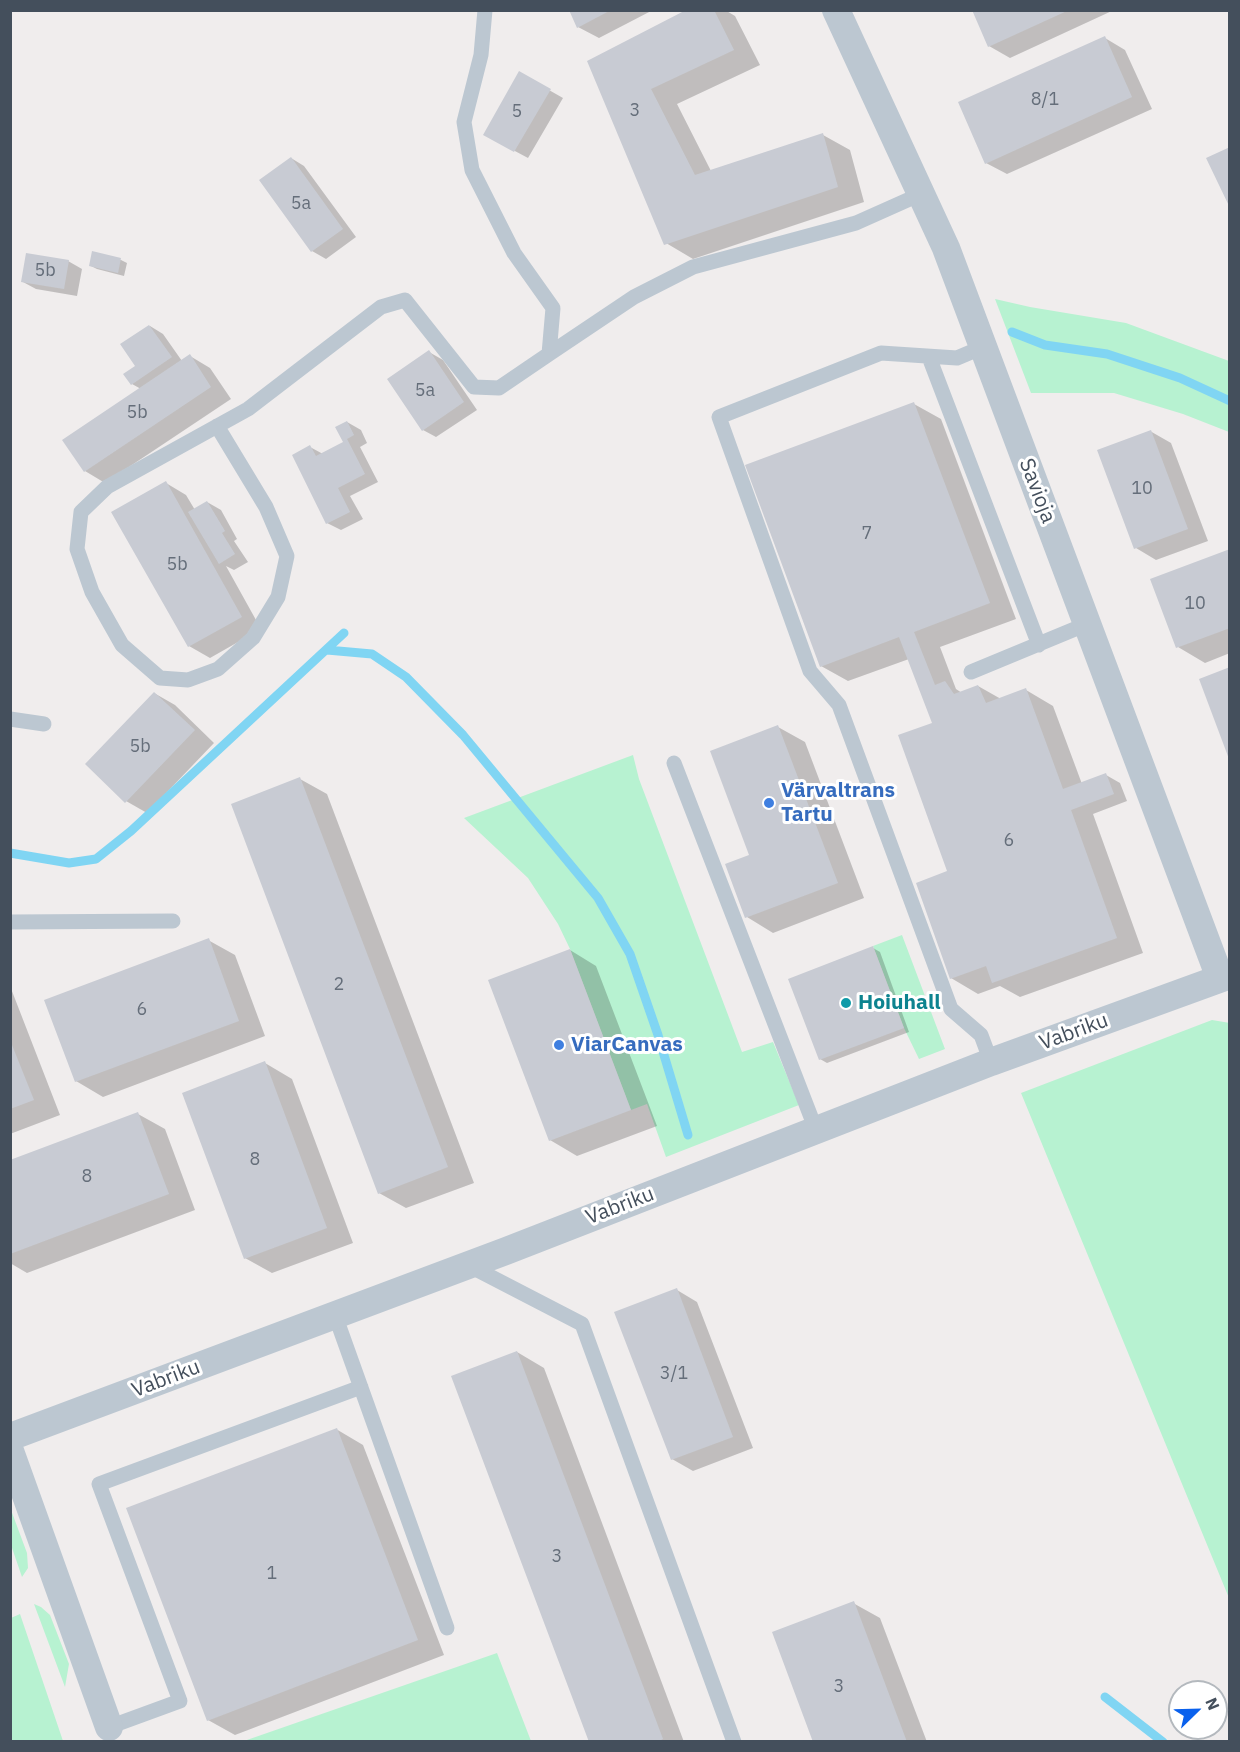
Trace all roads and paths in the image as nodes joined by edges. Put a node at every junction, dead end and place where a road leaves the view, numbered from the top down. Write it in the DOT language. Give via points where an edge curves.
graph roads {
  1 [pos="485,10"];
  2 [pos="836,10"];
  3 [pos="921,194"];
  4 [pos="983,347"];
  5 [pos="549,354"];
  6 [pos="929,357"];
  7 [pos="217,426"];
  8 [pos="1087,624"];
  9 [pos="1040,645"];
  10 [pos="971,672"];
  11 [pos="10,719"];
  12 [pos="44,724"];
  13 [pos="674,763"];
  14 [pos="173,921"];
  15 [pos="10,922"];
  16 [pos="1225,977"];
  17 [pos="991,1062"];
  18 [pos="816,1130"];
  19 [pos="468,1265"];
  20 [pos="335,1315"];
  21 [pos="361,1387"];
  22 [pos="10,1437"];
  23 [pos="10,1452"];
  24 [pos="447,1628"];
  25 [pos="109,1727"];
  26 [pos="734,1742"];
  1 -- 5 [label="lane" via="481,55 464,122 472,170 514,253 553,308"];
  2 -- 3 [label="street, Savioja"];
  3 -- 4 [label="street, Savioja"];
  3 -- 5 [label="lane" via="856,223 693,267 634,297"];
  4 -- 6 [label="lane" via="957,358"];
  4 -- 8 [label="street, Savioja"];
  5 -- 7 [label="lane" via="499,388 474,387 405,300 381,307 248,408"];
  6 -- 9 [label="lane"];
  6 -- 17 [label="lane" via="881,353 719,417 810,671 839,705 951,1009 981,1035"];
  7 -- 7 [label="lane" via="107,487 81,512 77,549 92,592 123,645 160,678 188,680 218,669 253,638 278,597 287,556 266,507"];
  8 -- 9 [label="lane"];
  8 -- 16 [label="street, Savioja"];
  9 -- 10 [label="lane"];
  11 -- 12 [label="lane"];
  13 -- 18 [label="lane"];
  14 -- 15 [label="lane"];
  16 -- 17 [label="street, Vabriku"];
  17 -- 18 [label="street, Vabriku"];
  18 -- 19 [label="street, Vabriku"];
  19 -- 20 [label="street, Vabriku"];
  19 -- 26 [label="lane" via="582,1324"];
  20 -- 21 [label="lane"];
  20 -- 22 [label="street, Vabriku"];
  21 -- 24 [label="lane"];
  21 -- 25 [label="lane" via="99,1484 180,1701"];
  23 -- 25 [label="street"];
}
